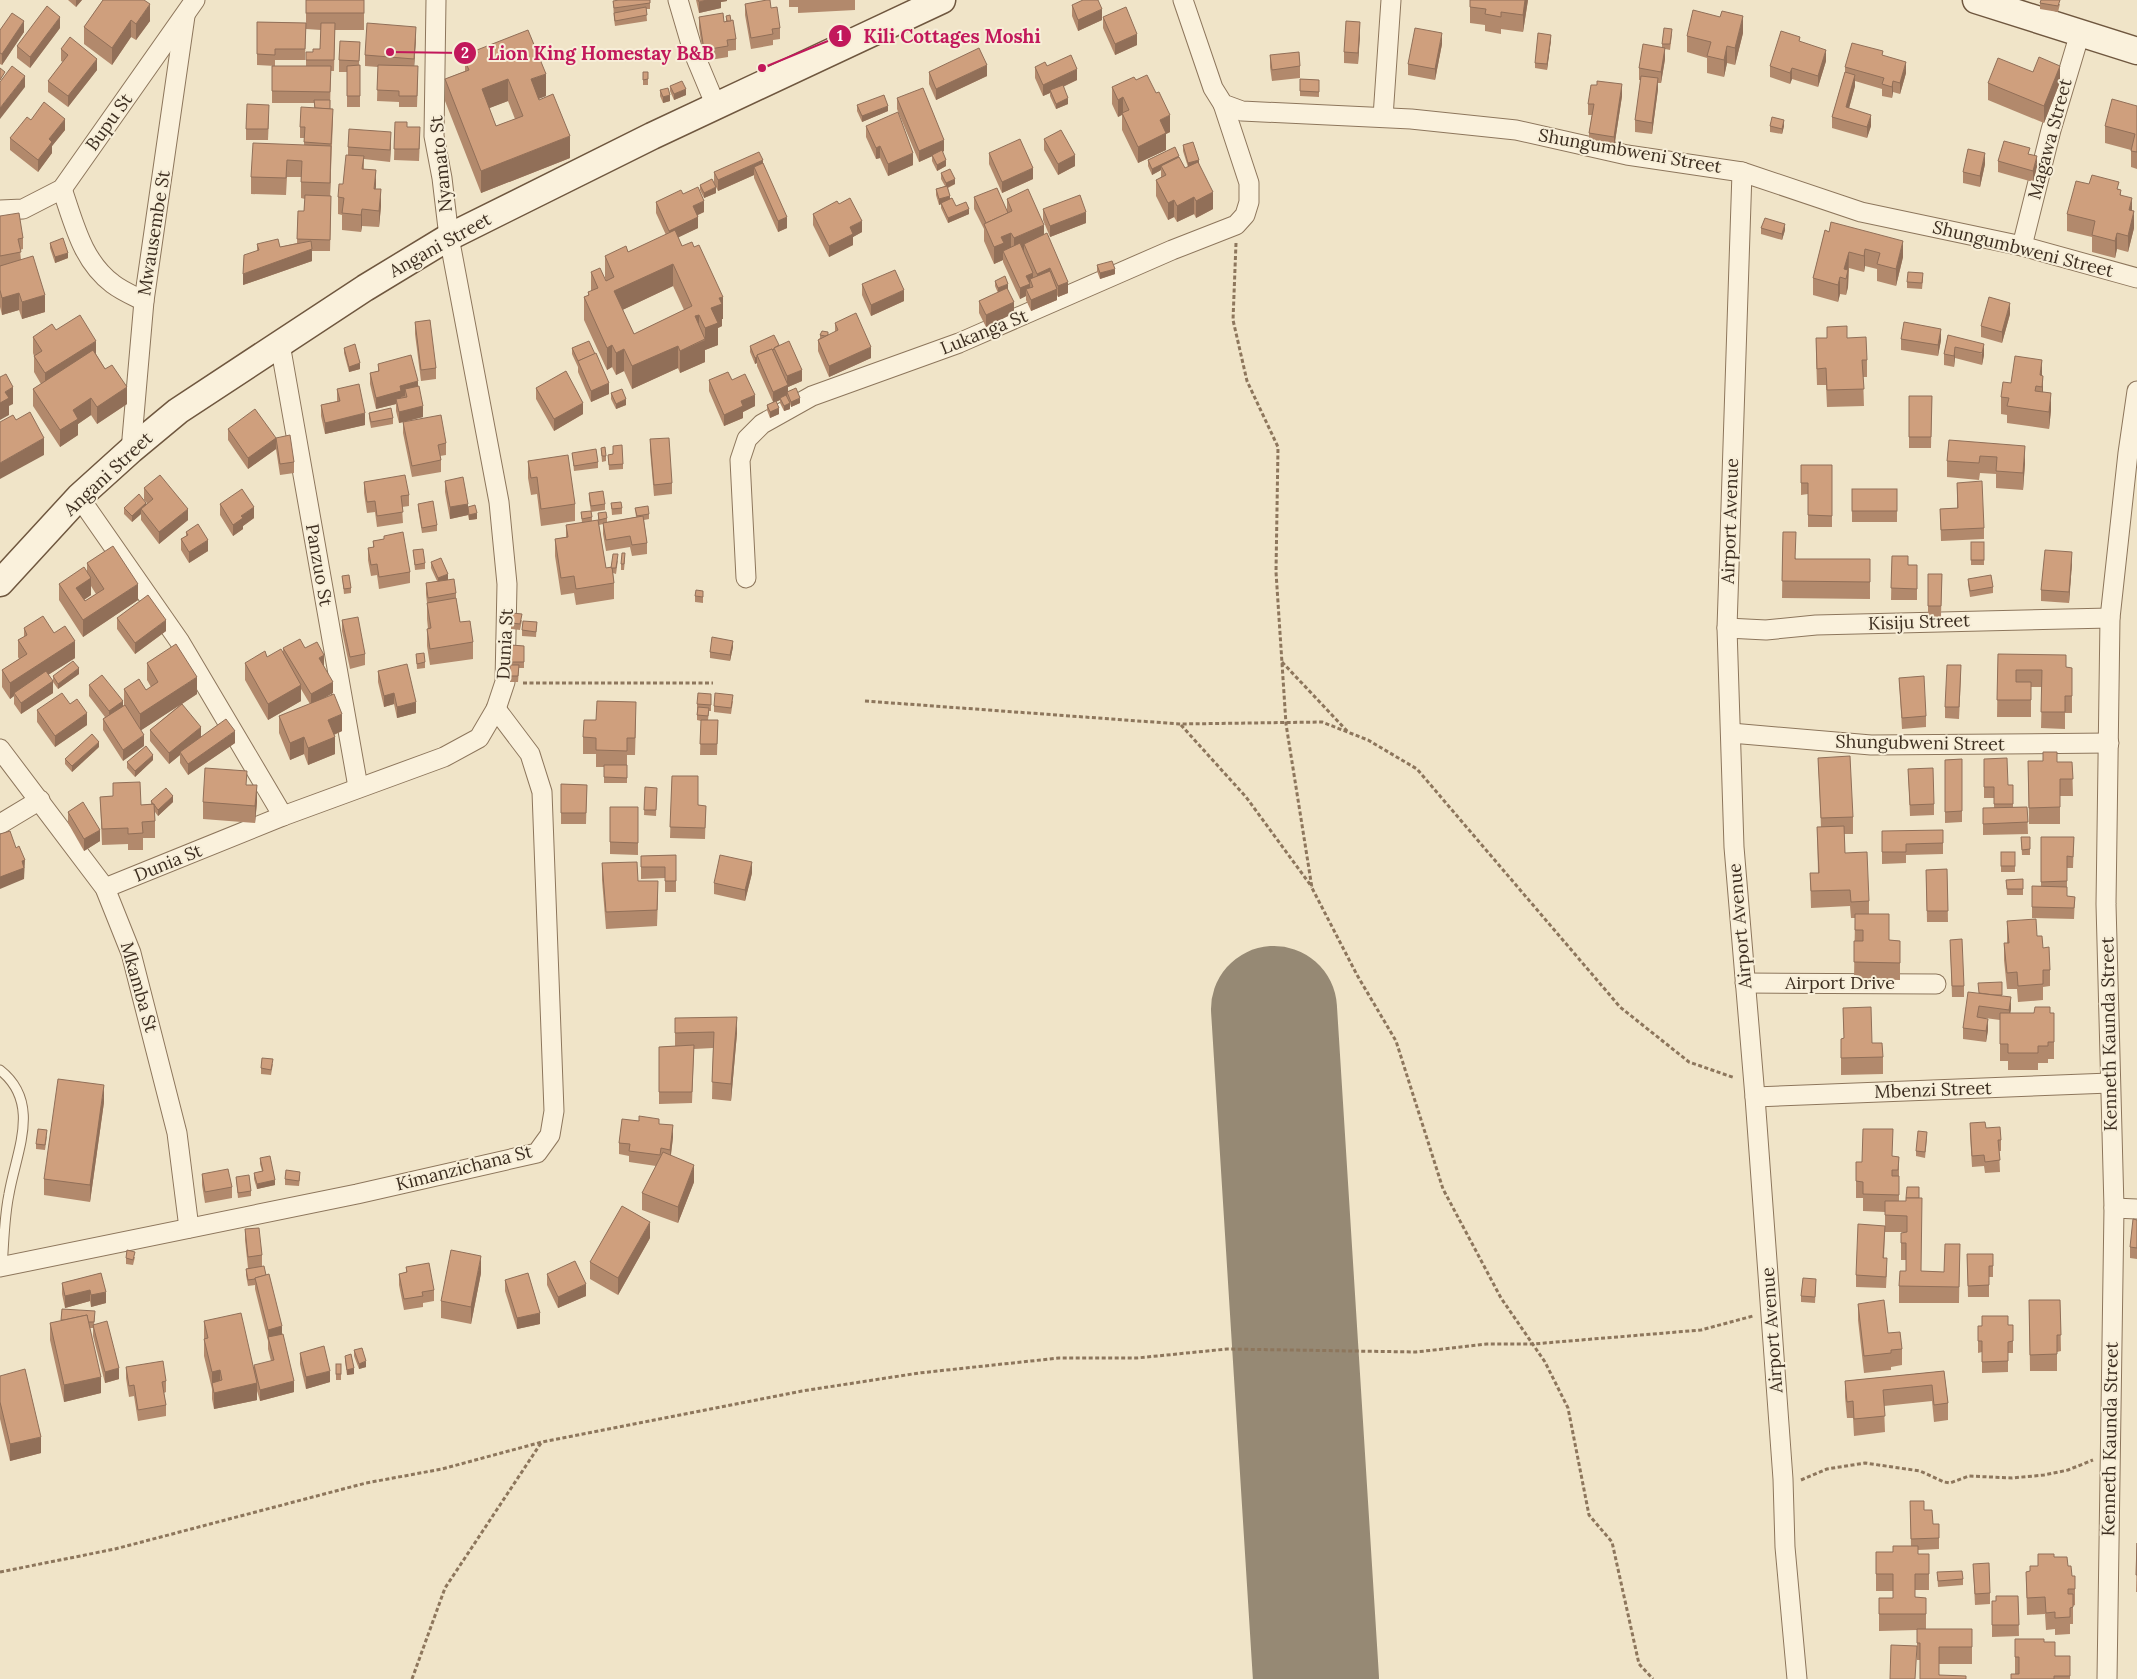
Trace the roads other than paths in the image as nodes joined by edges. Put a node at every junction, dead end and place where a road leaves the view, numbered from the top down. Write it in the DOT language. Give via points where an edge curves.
graph roads {
  1 [pos="196,0"];
  2 [pos="436,0"];
  3 [pos="678,0"];
  4 [pos="942,0"];
  5 [pos="1183,0"];
  6 [pos="1391,0"];
  7 [pos="1976,0"];
  8 [pos="185,16"];
  9 [pos="2080,33"];
  10 [pos="2137,51"];
  11 [pos="1223,104"];
  12 [pos="716,106"];
  13 [pos="1383,117"];
  14 [pos="1742,172"];
  15 [pos="62,189"];
  16 [pos="0,210"];
  17 [pos="449,238"];
  18 [pos="2022,246"];
  19 [pos="2137,278"];
  20 [pos="144,302"];
  21 [pos="280,344"];
  22 [pos="2137,391"];
  23 [pos="131,450"];
  24 [pos="79,497"];
  25 [pos="746,578"];
  26 [pos="0,581"];
  27 [pos="2110,618"];
  28 [pos="1727,628"];
  29 [pos="496,709"];
  30 [pos="1731,733"];
  31 [pos="2109,743"];
  32 [pos="0,749"];
  33 [pos="358,787"];
  34 [pos="40,800"];
  35 [pos="283,816"];
  36 [pos="0,824"];
  37 [pos="106,888"];
  38 [pos="1745,983"];
  39 [pos="1936,984"];
  40 [pos="0,1070"];
  41 [pos="2110,1083"];
  42 [pos="1755,1091"];
  43 [pos="2114,1208"];
  44 [pos="2137,1209"];
  45 [pos="189,1228"];
  46 [pos="1,1267"];
  47 [pos="1797,1679"];
  48 [pos="2107,1679"];
  1 -- 8 [label="street, Bupu St"];
  2 -- 17 [label="street, Nyamato St" via="434,136"];
  3 -- 12 [label="street" via="693,51"];
  4 -- 12 [label="street, Angani Street"];
  5 -- 11 [label="street" via="1214,88"];
  6 -- 13 [label="street"];
  7 -- 9 [label="street"];
  8 -- 15 [label="street, Bupu St"];
  8 -- 20 [label="street, Mwausembe St"];
  9 -- 10 [label="street"];
  9 -- 18 [label="street, Magawa Street" via="2050,130"];
  11 -- 13 [label="street, Shungumbweni Street" via="1242,111"];
  11 -- 25 [label="street, Lukanga St" via="1250,183 1245,215 1236,225 959,343 812,396 762,424 747,439 740,460"];
  12 -- 17 [label="street, Angani Street"];
  13 -- 14 [label="street, Shungumbweni Street" via="1516,130 1627,155"];
  14 -- 18 [label="street, Shungumbweni Street" via="1861,212"];
  14 -- 28 [label="street, Airport Avenue"];
  15 -- 16 [label="street, Bupu St" via="23,210"];
  15 -- 20 [label="street" via="84,251 99,272 113,285"];
  17 -- 21 [label="street, Angani Street"];
  17 -- 29 [label="street, Dunia St" via="499,502 507,584 505,682"];
  18 -- 19 [label="street, Shungumbweni Street"];
  20 -- 23 [label="street, Mwausembe St"];
  21 -- 23 [label="street, Angani Street" via="178,411"];
  21 -- 33 [label="street, Panzuo St"];
  22 -- 27 [label="street, Kenneth Kaunda Street"];
  23 -- 24 [label="street, Angani Street"];
  24 -- 26 [label="street, Angani Street"];
  24 -- 35 [label="street" via="180,642"];
  27 -- 28 [label="street, Kisiju Street" via="1816,625 1766,630"];
  27 -- 31 [label="street, Kenneth Kaunda Street"];
  28 -- 30 [label="street, Airport Avenue"];
  29 -- 33 [label="street, Dunia St" via="479,738 444,757"];
  29 -- 45 [label="street, Kimanzichana St" via="530,754 542,792 554,1111 550,1135 536,1153"];
  30 -- 31 [label="street, Shungubweni Street" via="1872,745"];
  30 -- 38 [label="street, Airport Avenue" via="1734,847"];
  31 -- 41 [label="street, Kenneth Kaunda Street" via="2106,904"];
  32 -- 34 [label="street, Mkamba St"];
  33 -- 35 [label="street, Dunia St"];
  34 -- 36 [label="street"];
  34 -- 37 [label="street, Mkamba St"];
  35 -- 37 [label="street, Dunia St"];
  37 -- 45 [label="street, Mkamba St" via="131,952 177,1134"];
  38 -- 39 [label="street, Airport Drive"];
  38 -- 42 [label="street, Airport Avenue"];
  40 -- 46 [label="lane" via="9,1078 23,1102 22,1141 8,1195"];
  41 -- 42 [label="street, Mbenzi Street"];
  41 -- 43 [label="street, Kenneth Kaunda Street"];
  42 -- 47 [label="street, Airport Avenue" via="1785,1547"];
  43 -- 44 [label="street"];
  43 -- 48 [label="street, Kenneth Kaunda Street"];
  45 -- 46 [label="street, Kimanzichana St"];
}
